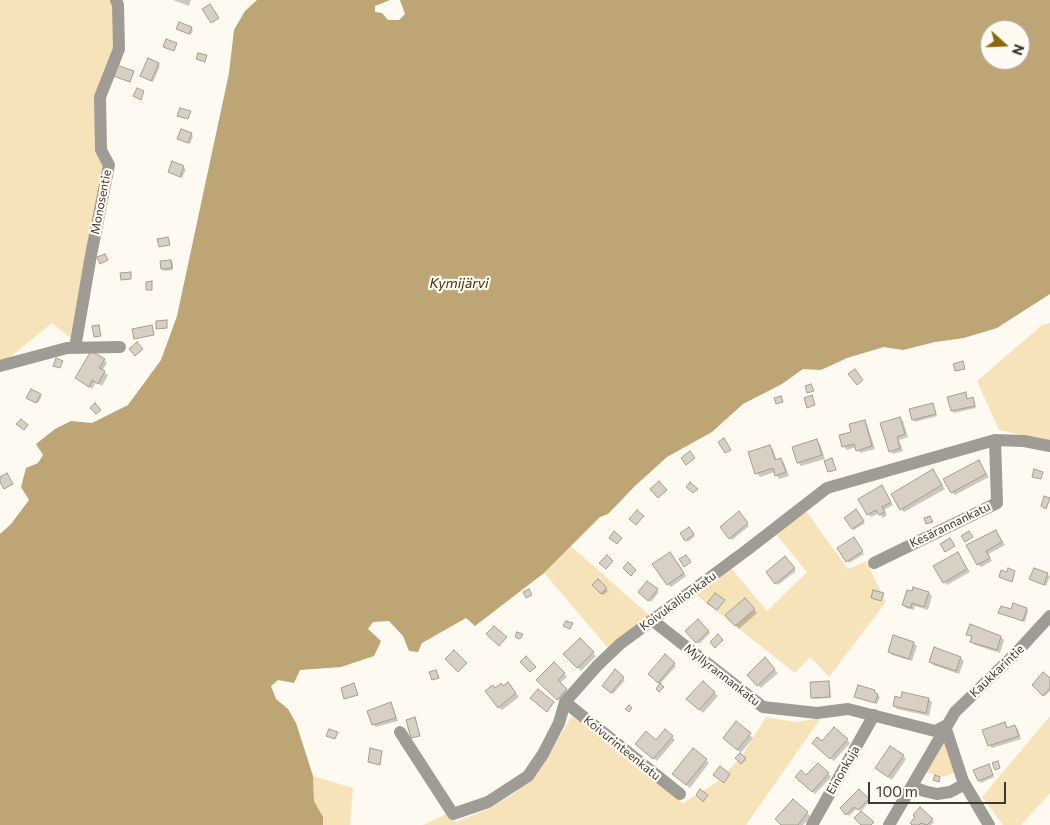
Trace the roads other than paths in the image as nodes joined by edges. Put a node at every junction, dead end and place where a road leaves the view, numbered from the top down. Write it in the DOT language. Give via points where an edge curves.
graph roads {
  1 [pos="116,0"];
  2 [pos="120,347"];
  3 [pos="75,348"];
  4 [pos="0,366"];
  5 [pos="995,440"];
  6 [pos="1050,446"];
  7 [pos="874,563"];
  8 [pos="1050,616"];
  9 [pos="652,620"];
  10 [pos="565,702"];
  11 [pos="874,715"];
  12 [pos="945,726"];
  13 [pos="400,732"];
  14 [pos="965,784"];
  15 [pos="912,786"];
  16 [pos="680,794"];
  17 [pos="812,825"];
  18 [pos="889,825"];
  19 [pos="989,825"];
  1 -- 3 [label="street, Monosentie" via="119,49 100,97 101,150 109,165"];
  2 -- 3 [label="street"];
  3 -- 4 [label="street"];
  5 -- 6 [label="street, Koivukallionkatu"];
  5 -- 7 [label="street, Kesärannankatu" via="997,502"];
  5 -- 9 [label="street, Koivukallionkatu" via="827,488"];
  8 -- 12 [label="street, Kaukkarintie" via="954,712"];
  9 -- 10 [label="street, Koivukallionkatu" via="620,644"];
  9 -- 11 [label="street, Myllyrannankatu" via="764,707 817,713 848,709"];
  10 -- 13 [label="street, Koivukallionkatu" via="560,723 528,776 488,802 453,814"];
  10 -- 16 [label="street, Koivurinteenkatu"];
  11 -- 12 [label="street, Myllyrannankatu" via="936,731"];
  11 -- 17 [label="street, Einonkuja"];
  12 -- 14 [label="street"];
  12 -- 15 [label="street, Kaukkarintie"];
  14 -- 15 [label="street" via="937,794"];
  14 -- 19 [label="street"];
  15 -- 18 [label="street, Kaukkarintie"];
}
